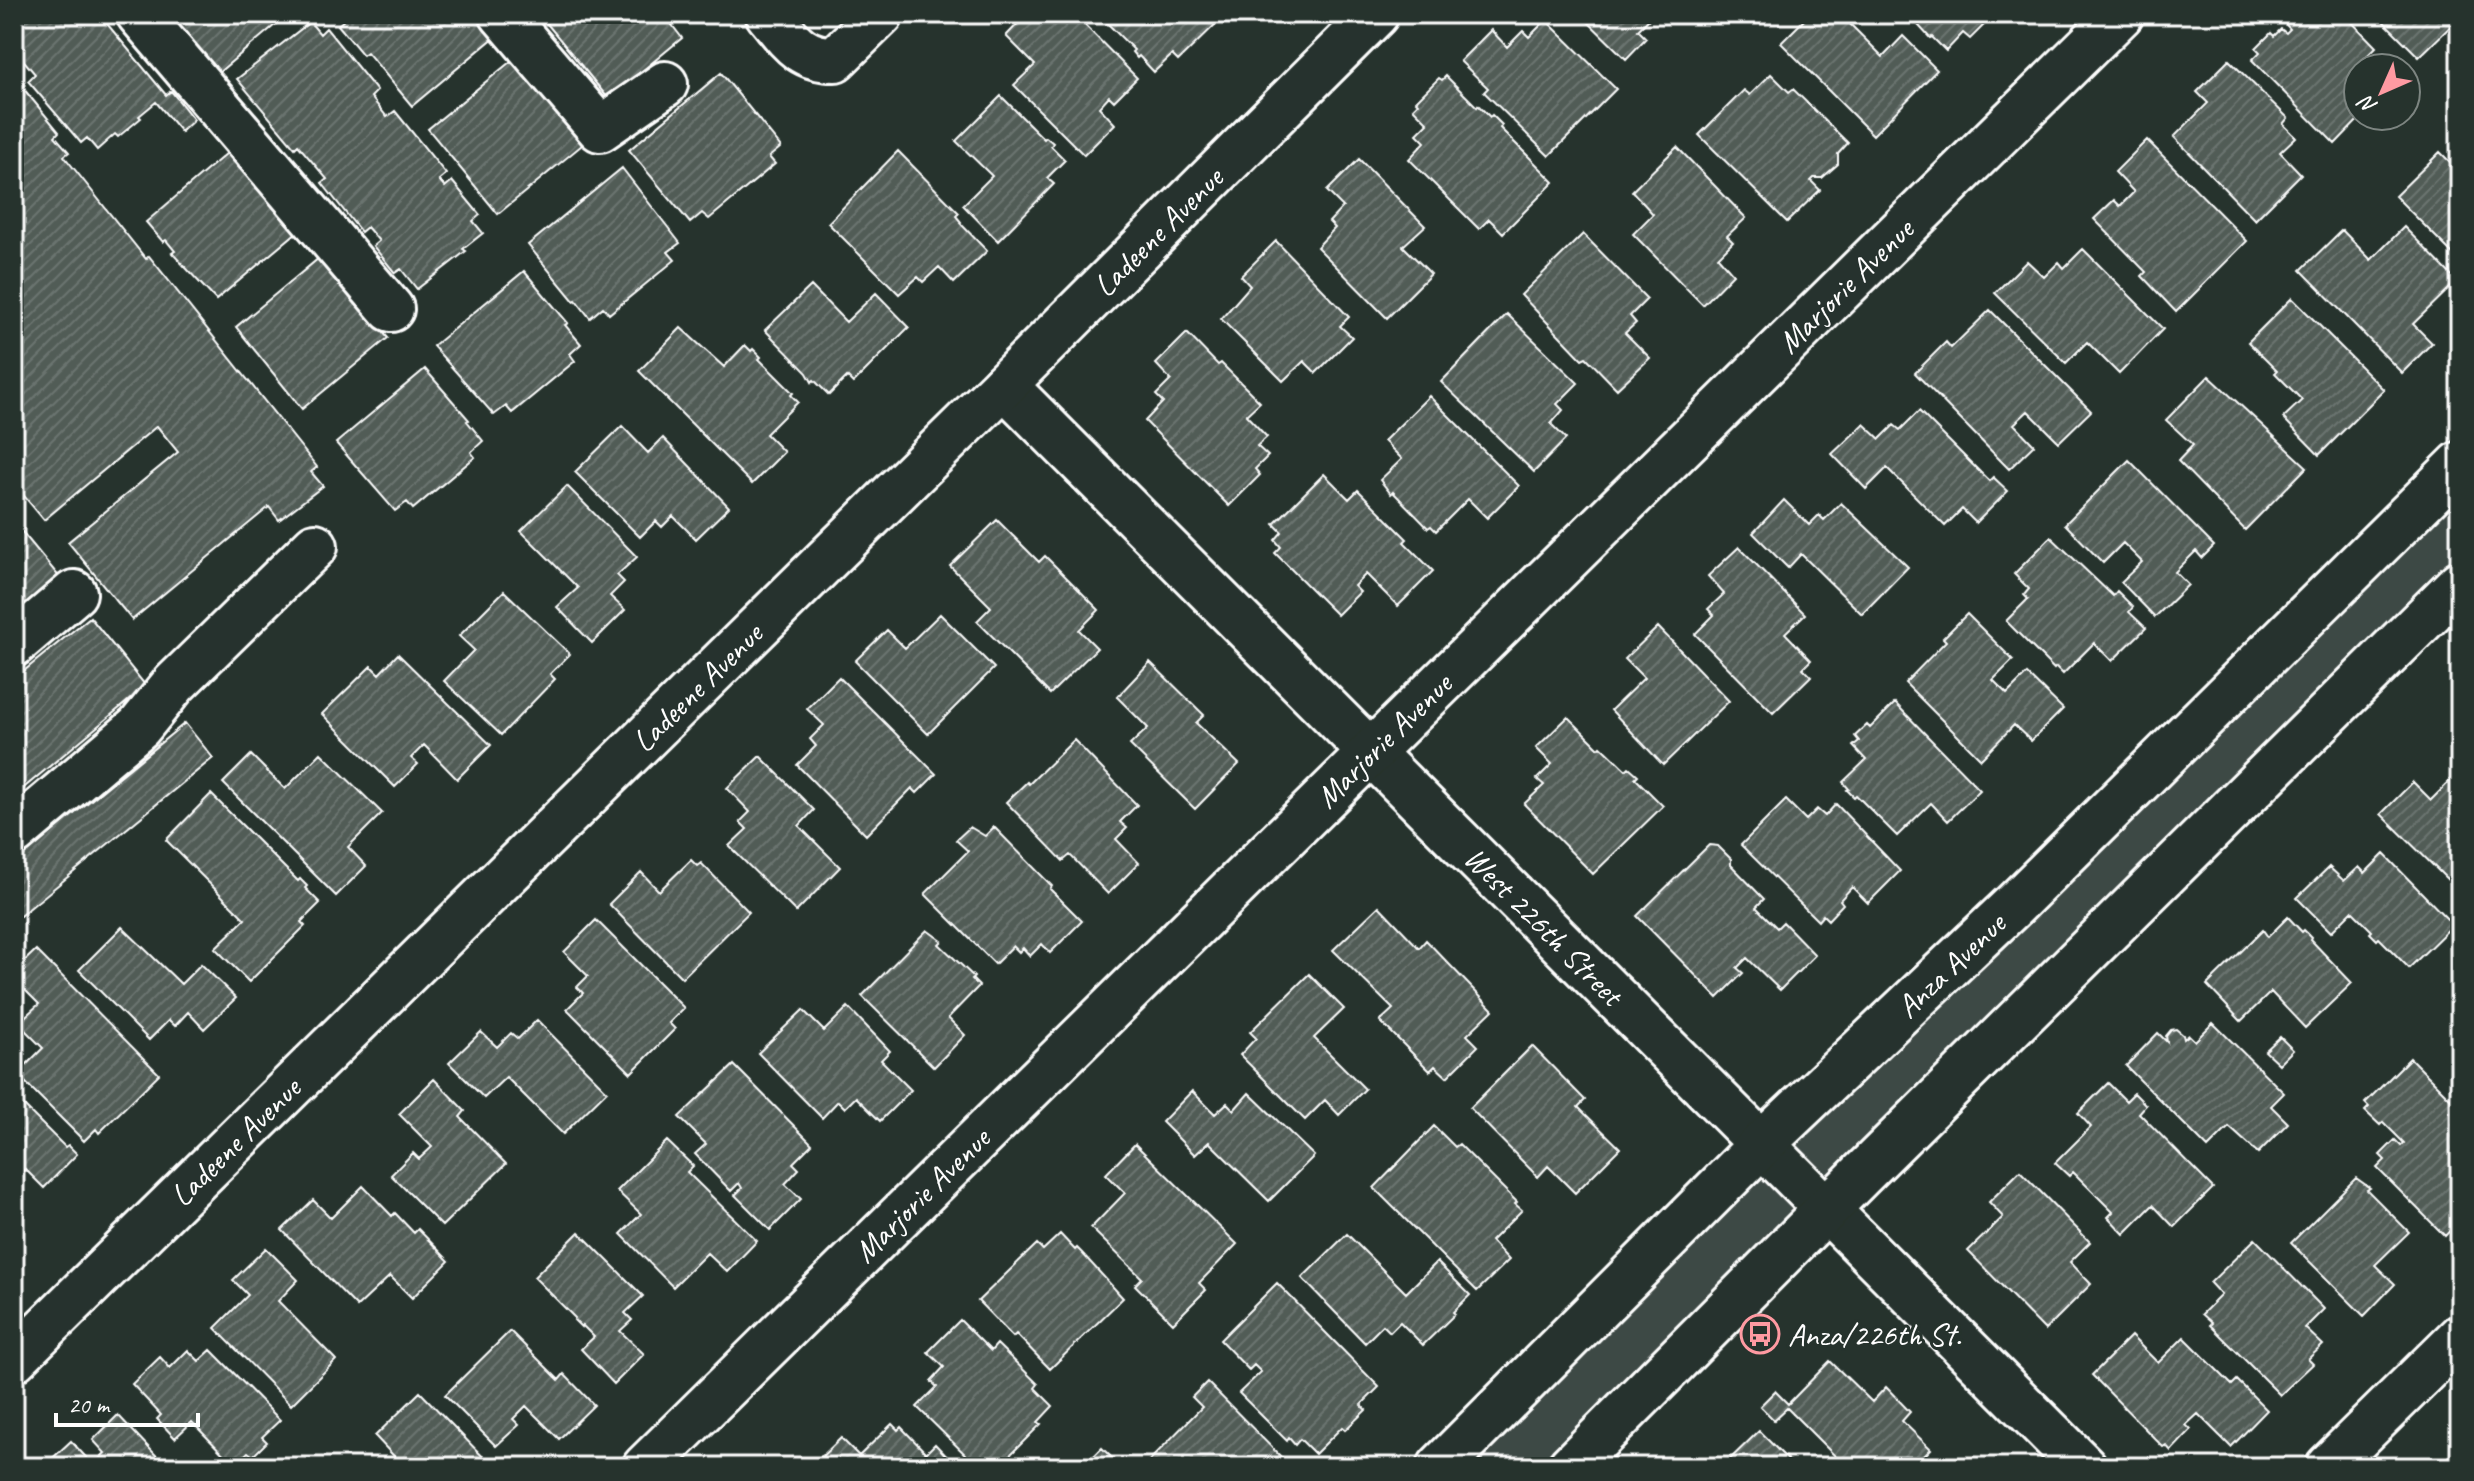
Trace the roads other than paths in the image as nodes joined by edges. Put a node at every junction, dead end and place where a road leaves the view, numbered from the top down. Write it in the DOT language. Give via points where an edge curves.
graph roads {
  1 [pos="139,14"];
  2 [pos="502,14"];
  3 [pos="768,14"];
  4 [pos="881,14"];
  5 [pos="1376,14"];
  6 [pos="2121,14"];
  7 [pos="665,84"];
  8 [pos="391,309"];
  9 [pos="1004,385"];
  10 [pos="2460,464"];
  11 [pos="315,546"];
  12 [pos="2460,583"];
  13 [pos="74,593"];
  14 [pos="14,644"];
  15 [pos="1370,752"];
  16 [pos="14,833"];
  17 [pos="1762,1144"];
  18 [pos="1826,1209"];
  19 [pos="2460,1337"];
  20 [pos="14,1359"];
  21 [pos="645,1467"];
  22 [pos="1440,1467"];
  23 [pos="1570,1467"];
  24 [pos="2084,1467"];
  25 [pos="2328,1467"];
  1 -- 8 [label="street"];
  2 -- 7 [label="street" via="600,129"];
  3 -- 4 [label="street" via="798,50 820,59 835,59"];
  5 -- 9 [label="street, Ladeene Avenue"];
  6 -- 15 [label="street, Marjorie Avenue"];
  9 -- 15 [label="street, West 226th Street"];
  9 -- 20 [label="street, Ladeene Avenue"];
  10 -- 17 [label="street, Anza Avenue" via="2013,906"];
  11 -- 16 [label="street" via="174,684 139,727"];
  12 -- 18 [label="street"];
  13 -- 14 [label="street"];
  15 -- 17 [label="street, West 226th Street"];
  15 -- 21 [label="street, Marjorie Avenue"];
  17 -- 18 [label="street, West 226th Street"];
  17 -- 22 [label="street, Anza Avenue"];
  18 -- 23 [label="street"];
  18 -- 24 [label="street, West 226th Street"];
  19 -- 25 [label="street"];
}
